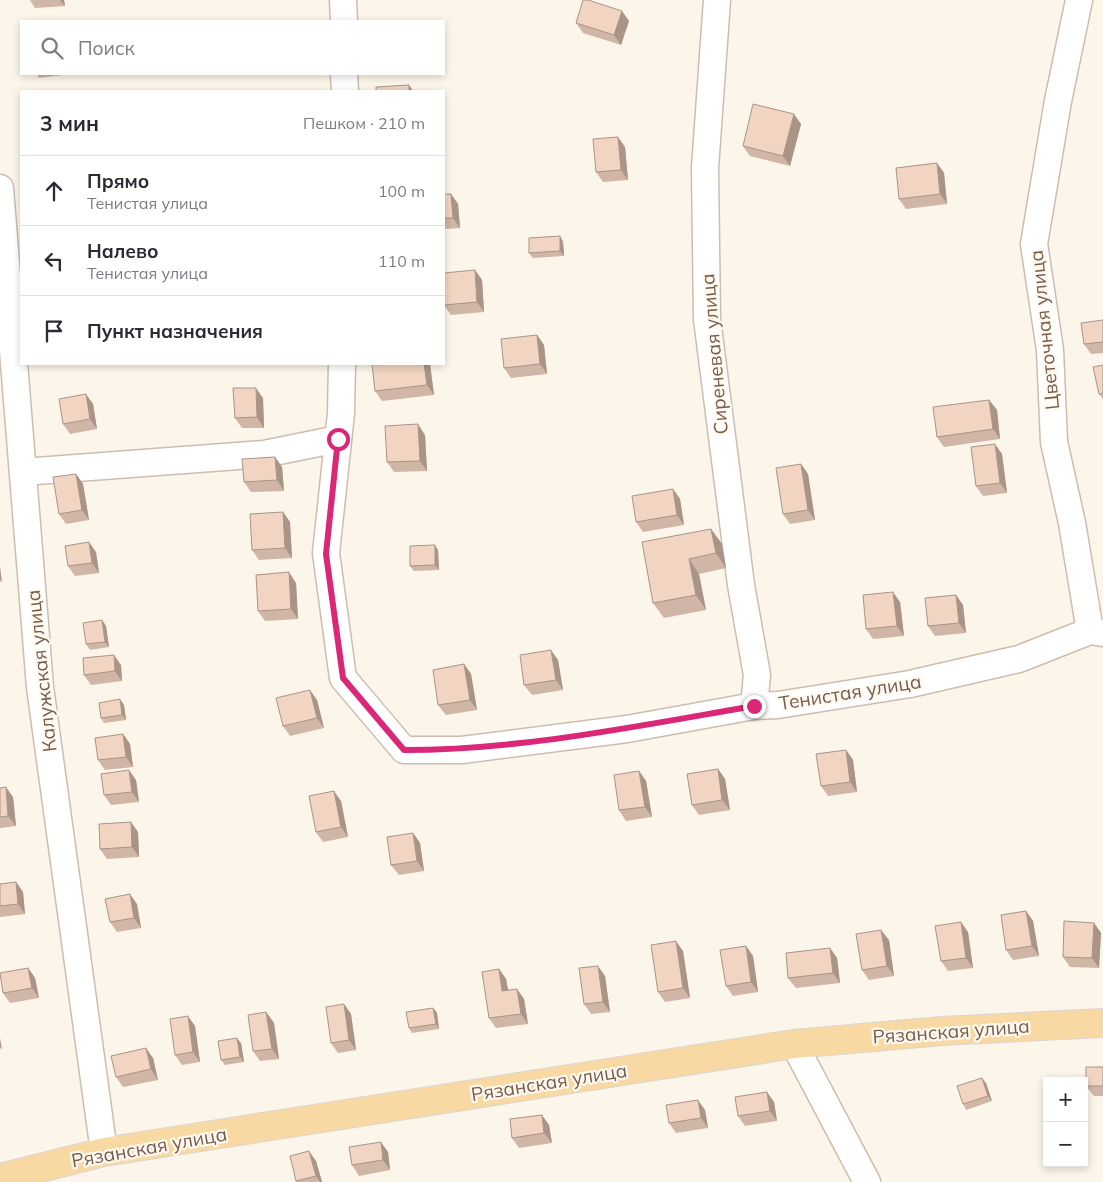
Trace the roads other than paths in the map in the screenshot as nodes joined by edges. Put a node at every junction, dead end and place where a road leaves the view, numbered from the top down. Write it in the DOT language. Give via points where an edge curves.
graph roads {
  1 [pos="343,0"];
  2 [pos="717,0"];
  3 [pos="1079,0"];
  4 [pos="344,20"];
  5 [pos="344,75"];
  6 [pos="345,90"];
  7 [pos="0,188"];
  8 [pos="342,365"];
  9 [pos="338,439"];
  10 [pos="24,472"];
  11 [pos="1097,632"];
  12 [pos="754,706"];
  13 [pos="1103,1023"];
  14 [pos="794,1044"];
  15 [pos="104,1152"];
  16 [pos="0,1178"];
  17 [pos="867,1182"];
  1 -- 4 [label="street"];
  2 -- 12 [label="street, Сиреневая улица" via="705,168 707,319 741,585 757,675"];
  3 -- 11 [label="street, Цветочная улица" via="1034,244 1050,350 1054,442"];
  5 -- 6 [label="street"];
  7 -- 10 [label="street, Калужская улица"];
  8 -- 9 [label="street, Тенистая улица"];
  9 -- 10 [label="street" via="264,454"];
  9 -- 12 [label="street, Тенистая улица" via="326,554 343,678 404,750 462,750 627,728"];
  10 -- 15 [label="street, Калужская улица" via="40,686"];
  11 -- 12 [label="street, Тенистая улица" via="1019,659 910,684"];
  13 -- 14 [label="main road, Рязанская улица" via="942,1031"];
  14 -- 15 [label="main road, Рязанская улица"];
  14 -- 17 [label="street"];
  15 -- 16 [label="main road, Рязанская улица"];
}
